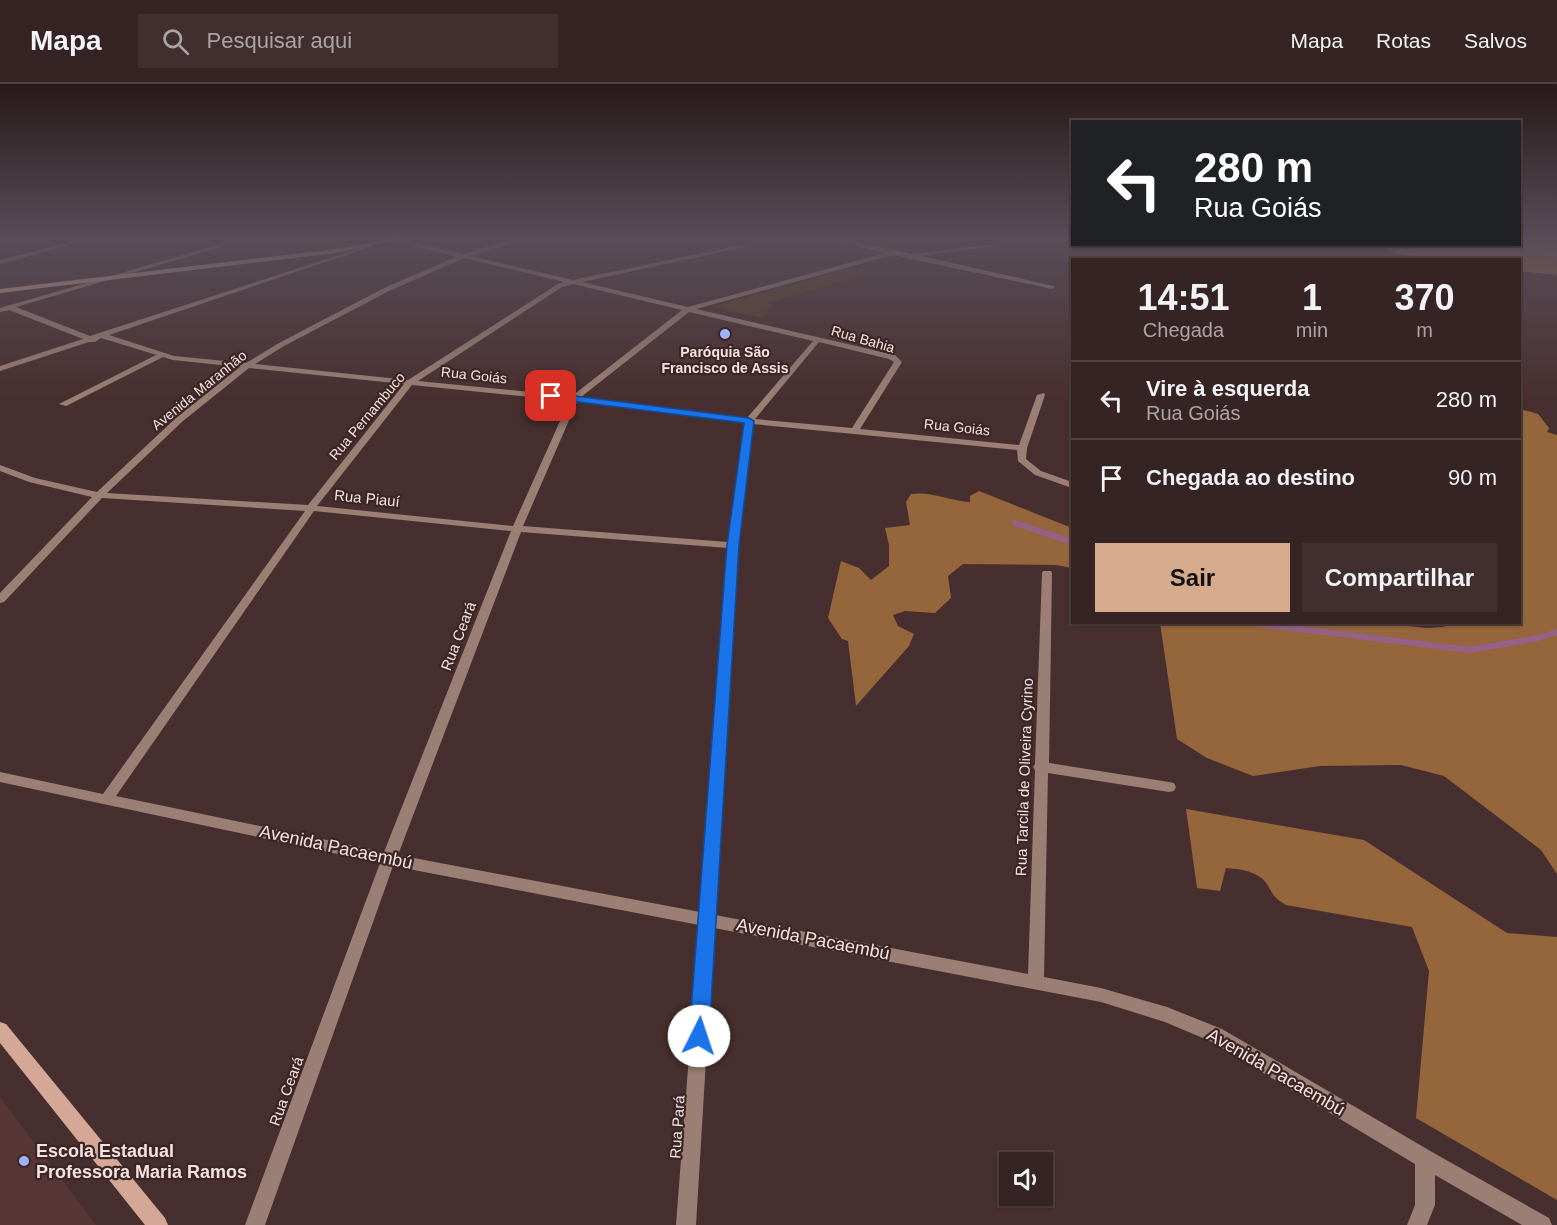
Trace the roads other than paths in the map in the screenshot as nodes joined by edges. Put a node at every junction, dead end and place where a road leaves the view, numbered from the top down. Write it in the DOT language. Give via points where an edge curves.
graph roads {
  1 [pos="66,291"];
  2 [pos="229,291"];
  3 [pos="380,291"];
  4 [pos="550,291"];
  5 [pos="609,291"];
  6 [pos="752,291"];
  7 [pos="9,308"];
  8 [pos="688,309"];
  9 [pos="0,310"];
  10 [pos="104,336"];
  11 [pos="818,339"];
  12 [pos="92,340"];
  13 [pos="161,356"];
  14 [pos="248,365"];
  15 [pos="0,369"];
  16 [pos="410,382"];
  17 [pos="1041,395"];
  18 [pos="574,399"];
  19 [pos="63,404"];
  20 [pos="749,421"];
  21 [pos="855,430"];
  22 [pos="1022,448"];
  23 [pos="0,468"];
  24 [pos="1071,485"];
  25 [pos="98,495"];
  26 [pos="311,507"];
  27 [pos="518,529"];
  28 [pos="733,545"];
  29 [pos="1047,573"];
  30 [pos="0,600"];
  31 [pos="1040,767"];
  32 [pos="0,777"];
  33 [pos="1169,787"];
  34 [pos="107,799"];
  35 [pos="389,859"];
  36 [pos="707,918"];
  37 [pos="1036,981"];
  38 [pos="0,1030"];
  39 [pos="1425,1159"];
  40 [pos="158,1225"];
  41 [pos="255,1225"];
  42 [pos="686,1225"];
  43 [pos="1417,1225"];
  44 [pos="1542,1225"];
  1 -- 7 [label="street"];
  2 -- 10 [label="street"];
  3 -- 14 [label="street, Avenida Maranhão"];
  4 -- 16 [label="street, Rua Pernambuco"];
  5 -- 8 [label="street, Rua Bahia"];
  6 -- 8 [label="street, Rua Ceará"];
  7 -- 9 [label="street"];
  7 -- 12 [label="street"];
  8 -- 11 [label="street, Rua Bahia"];
  8 -- 18 [label="street, Rua Ceará"];
  10 -- 12 [label="street"];
  10 -- 13 [label="street, Rua Goiás"];
  11 -- 20 [label="street"];
  11 -- 21 [label="street, Rua Bahia" via="892,357 898,362"];
  12 -- 15 [label="street"];
  13 -- 14 [label="street, Rua Goiás"];
  13 -- 19 [label="street"];
  14 -- 16 [label="street, Rua Goiás"];
  14 -- 25 [label="street, Avenida Maranhão"];
  16 -- 18 [label="street, Rua Goiás"];
  16 -- 26 [label="street, Rua Pernambuco"];
  17 -- 22 [label="street"];
  18 -- 20 [label="street, Rua Goiás"];
  18 -- 27 [label="street, Rua Ceará"];
  20 -- 21 [label="street, Rua Goiás"];
  20 -- 28 [label="street, Rua Pará"];
  21 -- 22 [label="street, Rua Goiás"];
  22 -- 24 [label="street" via="1021,459 1027,468"];
  23 -- 25 [label="street, Rua Piauí" via="32,480"];
  25 -- 26 [label="street, Rua Piauí"];
  25 -- 30 [label="street, Avenida Maranhão"];
  26 -- 27 [label="street, Rua Piauí"];
  26 -- 34 [label="street, Rua Pernambuco"];
  27 -- 28 [label="street, Rua Piauí"];
  27 -- 35 [label="street, Rua Ceará"];
  28 -- 36 [label="street, Rua Pará"];
  29 -- 31 [label="street, Rua Tarcila de Oliveira Cyrino"];
  31 -- 33 [label="street"];
  31 -- 37 [label="street, Rua Tarcila de Oliveira Cyrino"];
  32 -- 34 [label="street, Avenida Pacaembú"];
  34 -- 35 [label="street, Avenida Pacaembú"];
  35 -- 36 [label="street, Avenida Pacaembú"];
  35 -- 41 [label="street, Rua Ceará"];
  36 -- 37 [label="street, Avenida Pacaembú"];
  36 -- 42 [label="street, Rua Pará"];
  37 -- 39 [label="street, Avenida Pacaembú" via="1101,995 1216,1035"];
  38 -- 40 [label="main road"];
  39 -- 43 [label="street" via="1425,1205"];
  39 -- 44 [label="street, Avenida Pacaembú"];
}
